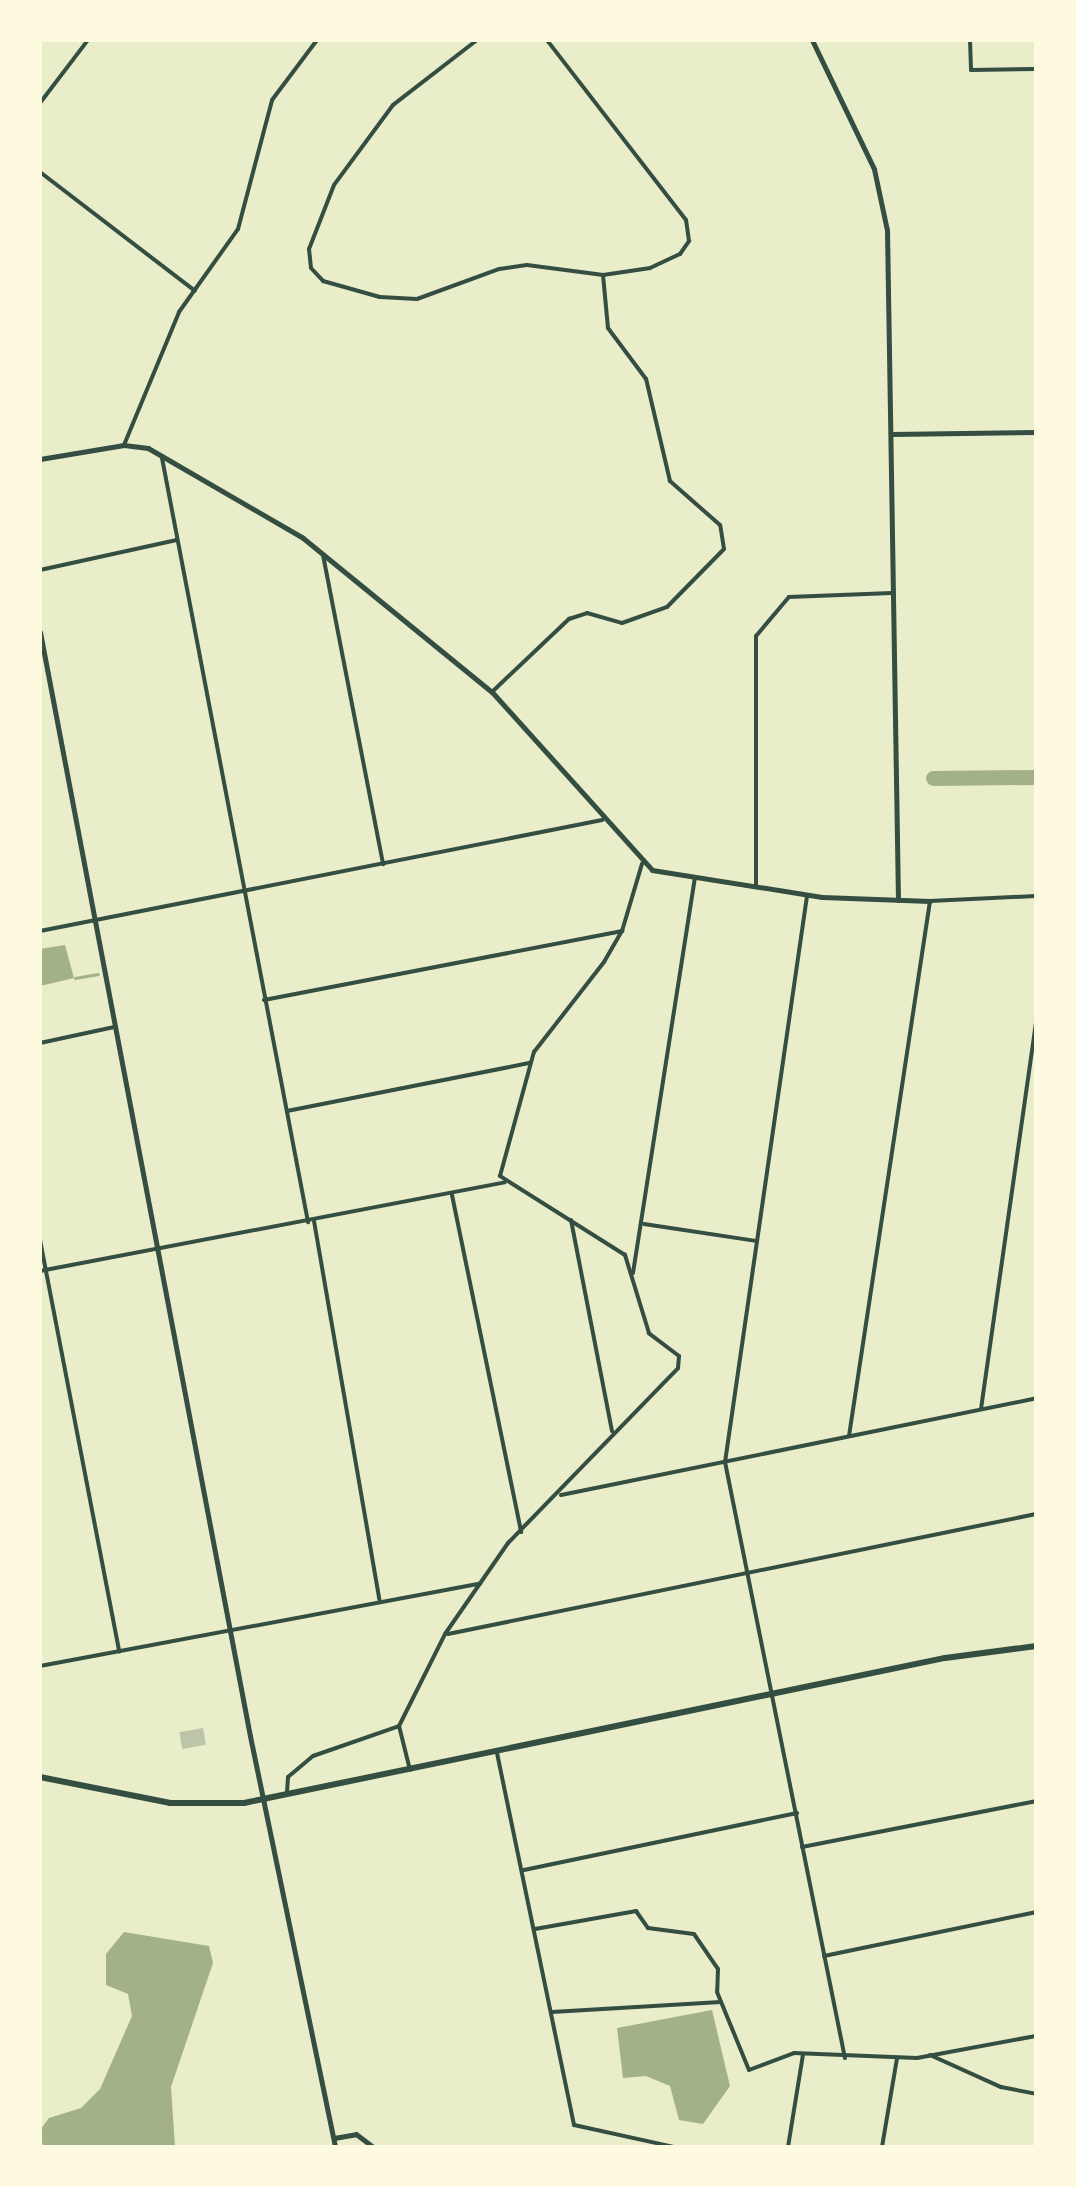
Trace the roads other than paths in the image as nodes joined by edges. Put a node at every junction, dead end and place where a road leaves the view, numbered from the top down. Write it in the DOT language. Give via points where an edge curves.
graph roads {
  1 [pos="88,40"];
  2 [pos="317,40"];
  3 [pos="476,40"];
  4 [pos="547,40"];
  5 [pos="812,40"];
  6 [pos="970,40"];
  7 [pos="1036,69"];
  8 [pos="40,103"];
  9 [pos="40,172"];
  10 [pos="603,275"];
  11 [pos="196,292"];
  12 [pos="1036,432"];
  13 [pos="892,434"];
  14 [pos="124,445"];
  15 [pos="161,454"];
  16 [pos="40,459"];
  17 [pos="177,540"];
  18 [pos="322,554"];
  19 [pos="40,570"];
  20 [pos="893,594"];
  21 [pos="40,632"];
  22 [pos="492,692"];
  23 [pos="602,820"];
  24 [pos="383,864"];
  25 [pos="642,864"];
  26 [pos="695,877"];
  27 [pos="756,885"];
  28 [pos="244,891"];
  29 [pos="807,895"];
  30 [pos="1036,896"];
  31 [pos="898,900"];
  32 [pos="930,901"];
  33 [pos="96,920"];
  34 [pos="40,931"];
  35 [pos="622,931"];
  36 [pos="264,1000"];
  37 [pos="1036,1024"];
  38 [pos="117,1026"];
  39 [pos="40,1043"];
  40 [pos="530,1063"];
  41 [pos="287,1111"];
  42 [pos="505,1182"];
  43 [pos="452,1194"];
  44 [pos="571,1220"];
  45 [pos="311,1222"];
  46 [pos="644,1224"];
  47 [pos="40,1240"];
  48 [pos="756,1241"];
  49 [pos="159,1250"];
  50 [pos="43,1271"];
  51 [pos="633,1273"];
  52 [pos="1036,1398"];
  53 [pos="981,1409"];
  54 [pos="613,1432"];
  55 [pos="849,1436"];
  56 [pos="725,1462"];
  57 [pos="561,1495"];
  58 [pos="1036,1514"];
  59 [pos="520,1532"];
  60 [pos="746,1573"];
  61 [pos="480,1584"];
  62 [pos="380,1599"];
  63 [pos="231,1628"];
  64 [pos="445,1634"];
  65 [pos="1036,1646"];
  66 [pos="119,1651"];
  67 [pos="40,1666"];
  68 [pos="773,1697"];
  69 [pos="400,1726"];
  70 [pos="496,1752"];
  71 [pos="410,1770"];
  72 [pos="40,1777"];
  73 [pos="286,1794"];
  74 [pos="264,1799"];
  75 [pos="1036,1800"];
  76 [pos="797,1813"];
  77 [pos="802,1847"];
  78 [pos="524,1870"];
  79 [pos="1036,1912"];
  80 [pos="536,1929"];
  81 [pos="824,1956"];
  82 [pos="720,2002"];
  83 [pos="552,2012"];
  84 [pos="1036,2036"];
  85 [pos="803,2054"];
  86 [pos="930,2055"];
  87 [pos="897,2056"];
  88 [pos="845,2058"];
  89 [pos="1036,2094"];
  90 [pos="334,2138"];
  91 [pos="335,2147"];
  92 [pos="373,2147"];
  93 [pos="674,2147"];
  94 [pos="788,2147"];
  95 [pos="882,2147"];
  1 -- 8 [label="street"];
  2 -- 11 [label="street" via="272,100 238,229"];
  3 -- 10 [label="street" via="424,76 359,148 324,206 309,248 312,268 333,286 401,300 516,266"];
  4 -- 10 [label="street" via="686,220 689,240 680,254 650,268"];
  5 -- 13 [label="street" via="882,198"];
  6 -- 7 [label="street" via="971,70"];
  9 -- 11 [label="street"];
  10 -- 22 [label="street" via="608,328 646,378 670,481 720,525 724,549 667,607 622,623 576,616"];
  11 -- 14 [label="street" via="148,376"];
  12 -- 13 [label="street"];
  13 -- 20 [label="street"];
  14 -- 15 [label="street"];
  14 -- 16 [label="street"];
  15 -- 17 [label="street"];
  15 -- 18 [label="street"];
  17 -- 19 [label="street"];
  17 -- 28 [label="street"];
  18 -- 22 [label="street"];
  18 -- 24 [label="street"];
  20 -- 27 [label="street" via="789,597 756,636"];
  20 -- 31 [label="street"];
  21 -- 33 [label="street"];
  22 -- 23 [label="street"];
  23 -- 24 [label="street"];
  23 -- 25 [label="street"];
  24 -- 28 [label="street"];
  25 -- 26 [label="street" via="665,875"];
  25 -- 35 [label="street"];
  26 -- 27 [label="street"];
  26 -- 46 [label="street"];
  27 -- 29 [label="street"];
  28 -- 33 [label="street"];
  28 -- 36 [label="street"];
  29 -- 31 [label="street"];
  29 -- 48 [label="street"];
  30 -- 32 [label="street"];
  31 -- 32 [label="street"];
  32 -- 55 [label="street"];
  33 -- 34 [label="street"];
  33 -- 38 [label="street"];
  35 -- 36 [label="street"];
  35 -- 40 [label="street" via="542,1037"];
  36 -- 41 [label="street"];
  37 -- 53 [label="street"];
  38 -- 39 [label="street"];
  38 -- 49 [label="street"];
  40 -- 41 [label="street"];
  40 -- 42 [label="street" via="522,1110 500,1164"];
  41 -- 45 [label="street"];
  42 -- 43 [label="street"];
  42 -- 44 [label="street"];
  43 -- 45 [label="street"];
  43 -- 59 [label="street"];
  44 -- 51 [label="street" via="616,1245"];
  44 -- 54 [label="street"];
  45 -- 49 [label="street"];
  45 -- 62 [label="street"];
  46 -- 48 [label="street"];
  46 -- 51 [label="street"];
  47 -- 50 [label="street"];
  48 -- 56 [label="street"];
  49 -- 50 [label="street"];
  49 -- 63 [label="street"];
  50 -- 66 [label="street"];
  51 -- 54 [label="street" via="649,1333 678,1356 678,1368"];
  52 -- 53 [label="street"];
  53 -- 55 [label="street"];
  54 -- 57 [label="street"];
  55 -- 56 [label="street"];
  56 -- 57 [label="street"];
  56 -- 60 [label="street"];
  57 -- 59 [label="street"];
  58 -- 60 [label="street"];
  59 -- 61 [label="street"];
  60 -- 64 [label="street"];
  60 -- 68 [label="street"];
  61 -- 62 [label="street"];
  61 -- 64 [label="street"];
  62 -- 63 [label="street"];
  63 -- 66 [label="street"];
  63 -- 74 [label="street"];
  64 -- 69 [label="street"];
  65 -- 68 [label="main road" via="945,1658"];
  66 -- 67 [label="street"];
  68 -- 70 [label="main road"];
  68 -- 76 [label="street"];
  69 -- 71 [label="street"];
  69 -- 73 [label="street" via="313,1756 288,1776"];
  70 -- 71 [label="main road"];
  70 -- 78 [label="street"];
  71 -- 73 [label="main road"];
  72 -- 74 [label="main road" via="170,1804"];
  73 -- 74 [label="main road"];
  74 -- 90 [label="street"];
  75 -- 77 [label="street"];
  76 -- 77 [label="street"];
  76 -- 78 [label="street"];
  77 -- 81 [label="street"];
  78 -- 80 [label="street"];
  79 -- 81 [label="street"];
  80 -- 82 [label="street" via="636,1911 648,1928 703,1941 718,1970"];
  80 -- 83 [label="street"];
  81 -- 88 [label="street"];
  82 -- 83 [label="street"];
  82 -- 85 [label="street" via="749,2070"];
  83 -- 93 [label="street" via="574,2125"];
  84 -- 86 [label="street"];
  85 -- 88 [label="street"];
  85 -- 94 [label="street"];
  86 -- 87 [label="street"];
  86 -- 89 [label="street" via="1001,2087"];
  87 -- 88 [label="street"];
  87 -- 95 [label="street"];
  90 -- 91 [label="street"];
  90 -- 92 [label="street" via="356,2134"];
}
